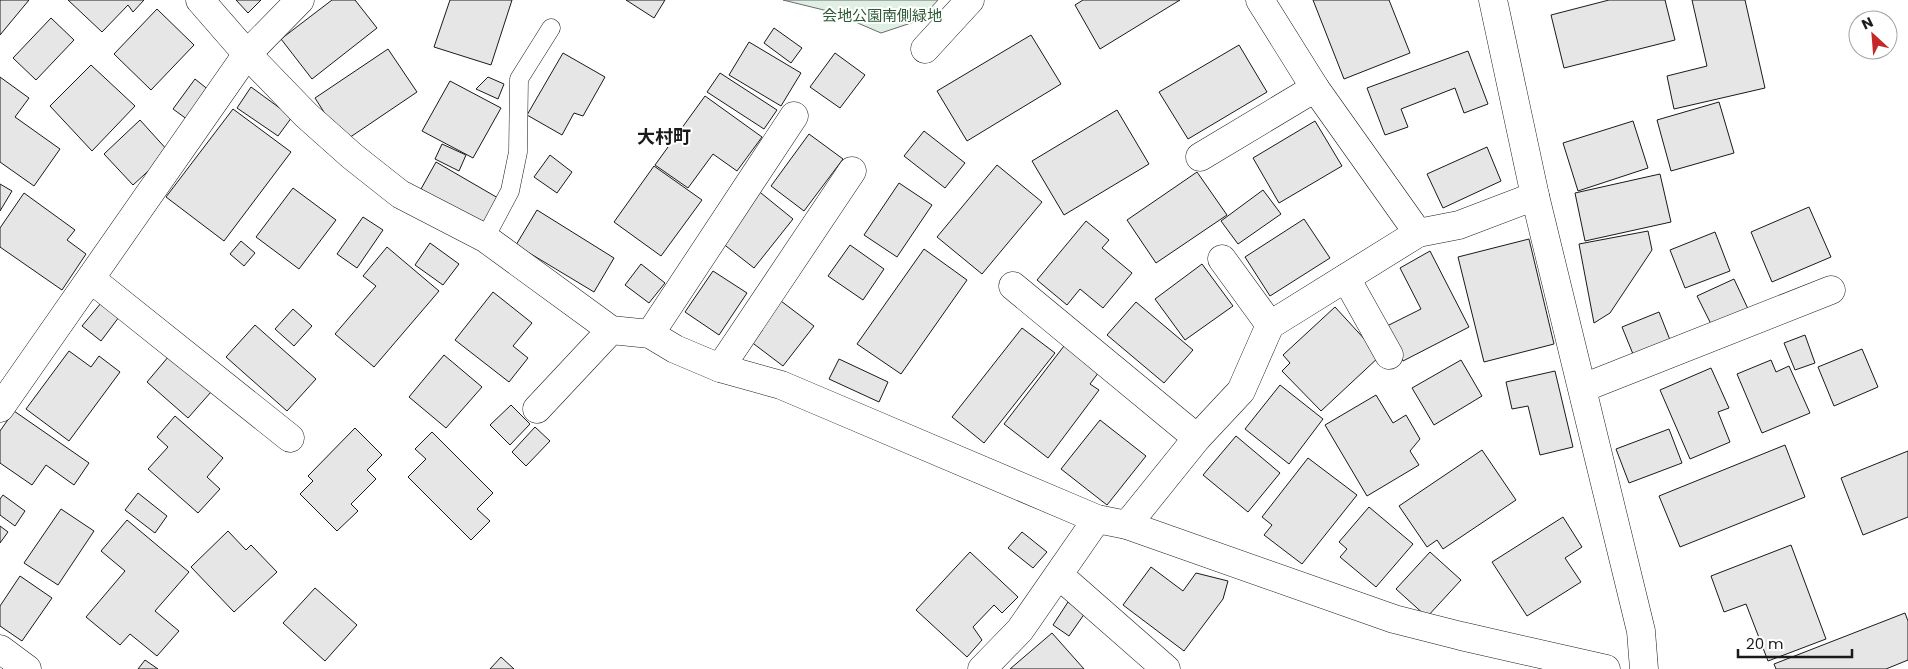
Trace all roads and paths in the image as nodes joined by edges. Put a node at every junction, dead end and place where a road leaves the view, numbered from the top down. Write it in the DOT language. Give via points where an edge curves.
graph roads {
  1 [pos="200,0"];
  2 [pos="300,0"];
  3 [pos="970,0"];
  4 [pos="1260,0"];
  5 [pos="1493,0"];
  6 [pos="551,28"];
  7 [pos="925,50"];
  8 [pos="247,54"];
  9 [pos="1316,88"];
  10 [pos="794,116"];
  11 [pos="1200,158"];
  12 [pos="852,171"];
  13 [pos="1535,196"];
  14 [pos="1418,233"];
  15 [pos="485,238"];
  16 [pos="1222,259"];
  17 [pos="1346,278"];
  18 [pos="91,279"];
  19 [pos="1013,286"];
  20 [pos="1831,290"];
  21 [pos="1270,325"];
  22 [pos="611,330"];
  23 [pos="650,334"];
  24 [pos="1389,355"];
  25 [pos="720,368"];
  26 [pos="1583,388"];
  27 [pos="0,408"];
  28 [pos="537,408"];
  29 [pos="290,438"];
  30 [pos="1197,438"];
  31 [pos="1097,519"];
  32 [pos="1127,525"];
  33 [pos="1060,576"];
  34 [pos="0,649"];
  35 [pos="27,669"];
  36 [pos="982,669"];
  37 [pos="1166,669"];
  38 [pos="1606,669"];
  39 [pos="1644,669"];
  1 -- 8 [label="street"];
  2 -- 8 [label="street"];
  3 -- 7 [label="street"];
  4 -- 9 [label="street"];
  5 -- 13 [label="street"];
  6 -- 15 [label="lane" via="519,78 518,152 510,191"];
  8 -- 15 [label="street" via="306,115 400,194"];
  8 -- 18 [label="street"];
  9 -- 11 [label="street"];
  9 -- 14 [label="street"];
  10 -- 23 [label="street"];
  12 -- 25 [label="street"];
  13 -- 14 [label="street" via="1459,226"];
  13 -- 26 [label="street"];
  14 -- 17 [label="street"];
  15 -- 22 [label="street"];
  16 -- 21 [label="street"];
  17 -- 21 [label="street"];
  17 -- 24 [label="street"];
  18 -- 27 [label="street"];
  18 -- 29 [label="street"];
  19 -- 30 [label="street"];
  20 -- 26 [label="street"];
  21 -- 30 [label="street" via="1241,391"];
  22 -- 23 [label="street"];
  22 -- 28 [label="street"];
  23 -- 25 [label="street" via="675,350"];
  25 -- 31 [label="street" via="781,385"];
  26 -- 39 [label="street" via="1641,631"];
  30 -- 32 [label="street"];
  31 -- 32 [label="street"];
  31 -- 33 [label="street"];
  32 -- 38 [label="street" via="1394,619"];
  33 -- 36 [label="street" via="1020,630"];
  33 -- 37 [label="street"];
  34 -- 35 [label="street"];
}
